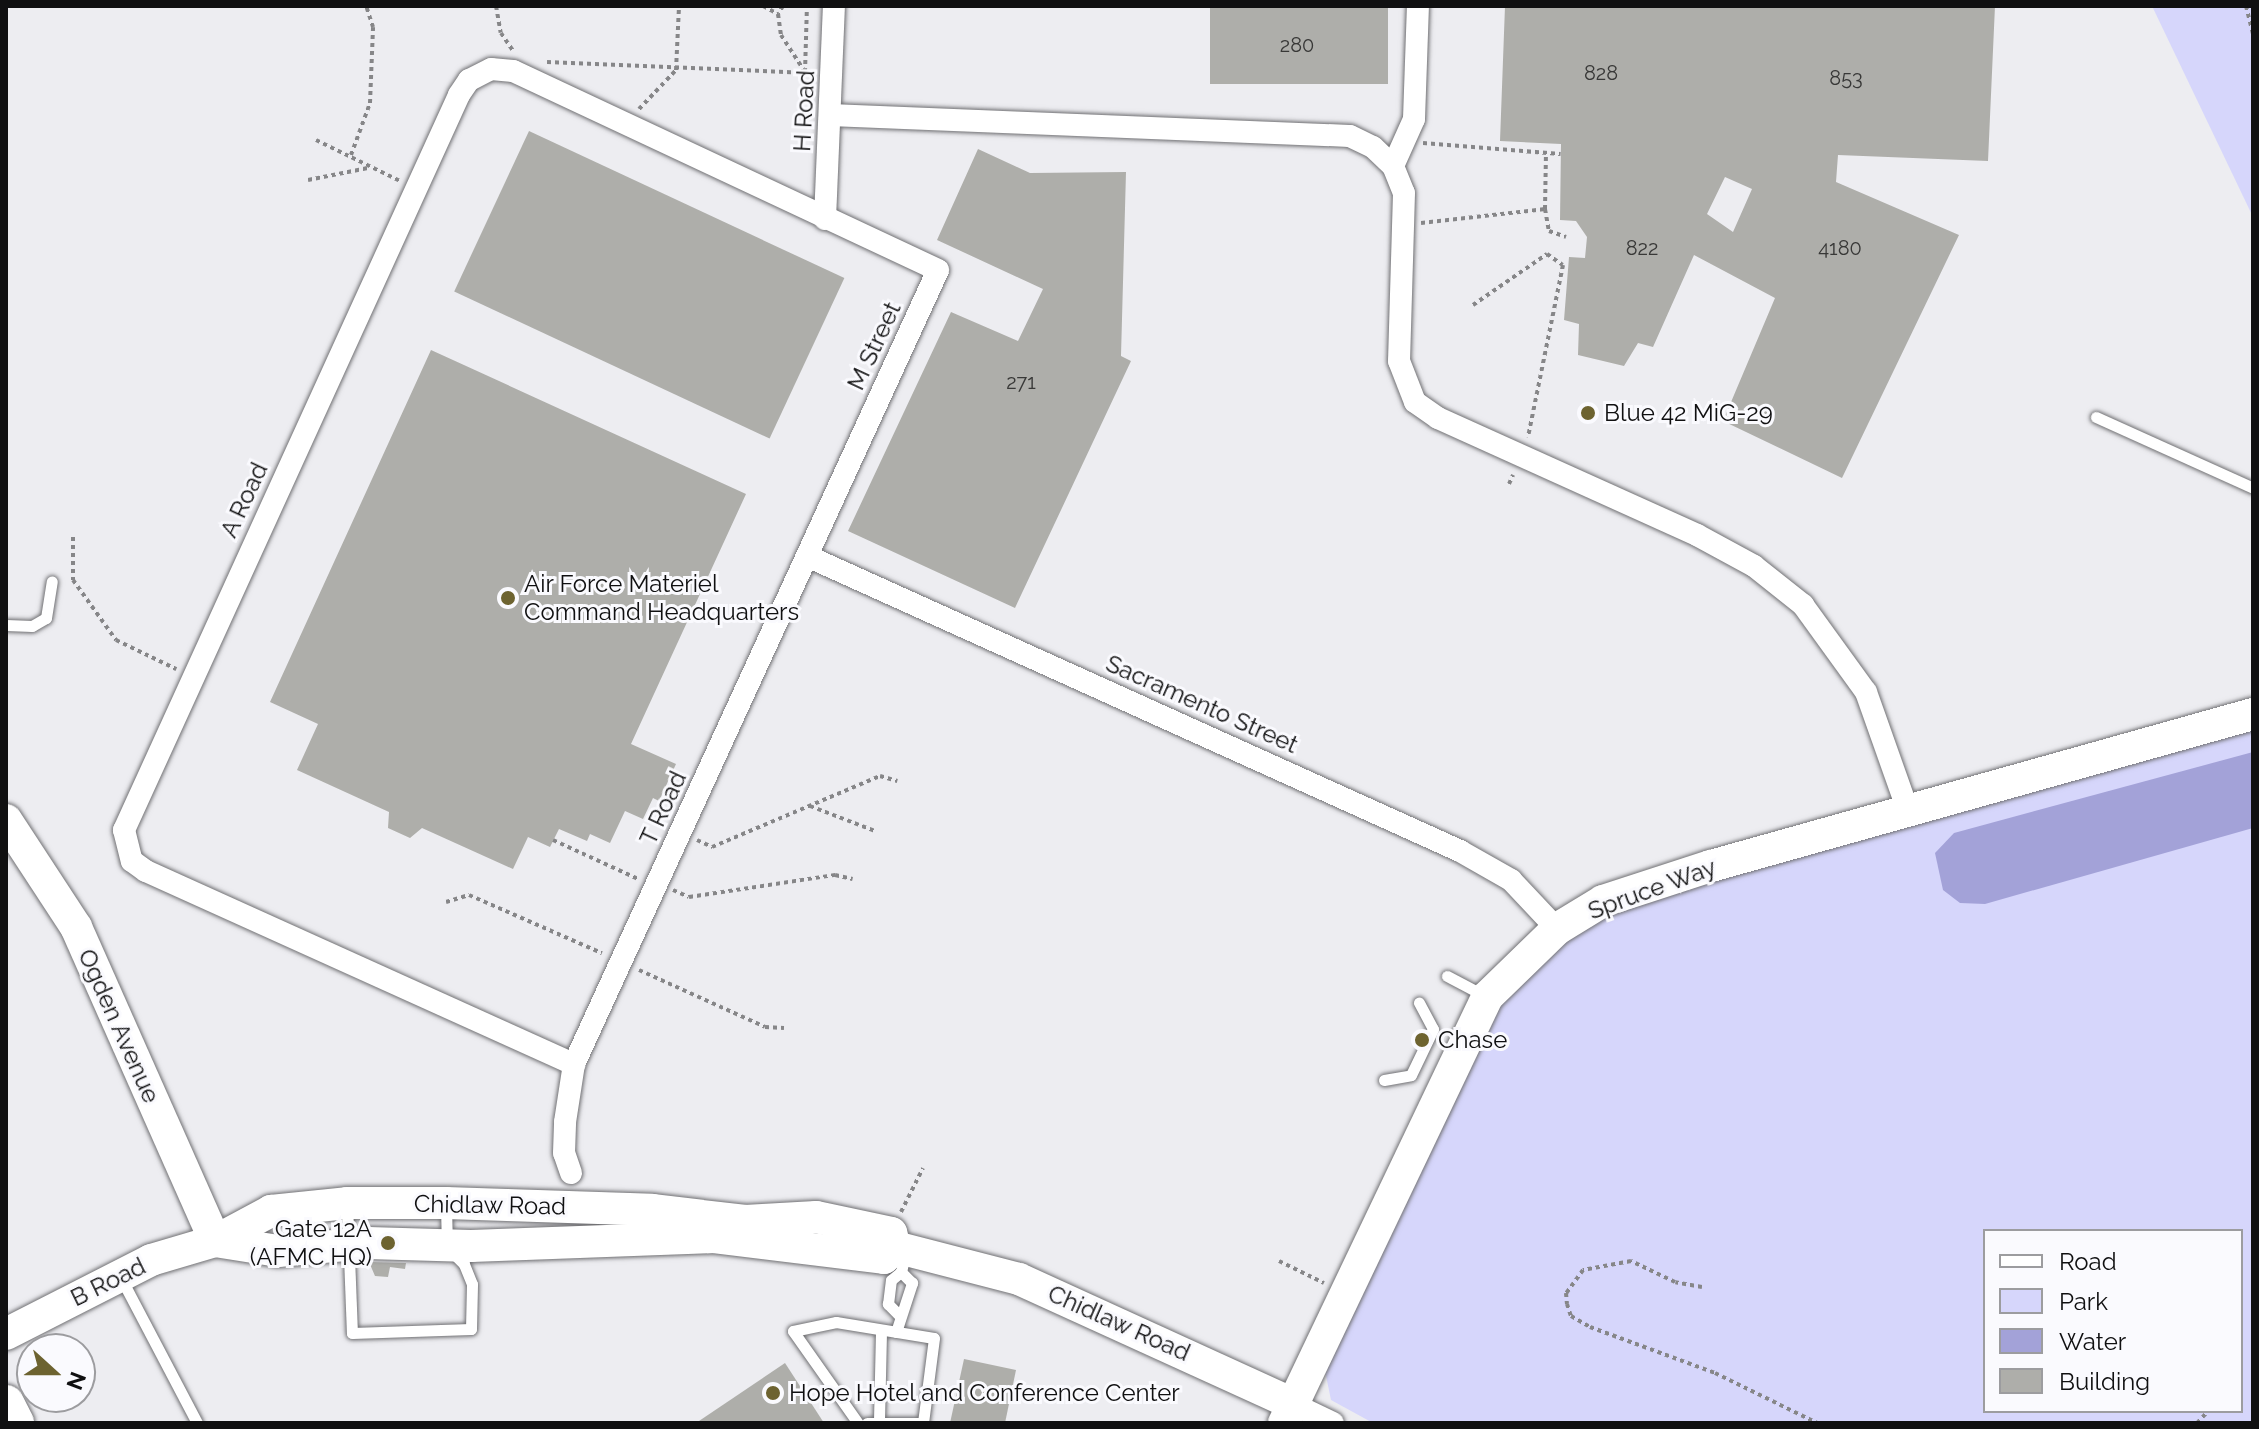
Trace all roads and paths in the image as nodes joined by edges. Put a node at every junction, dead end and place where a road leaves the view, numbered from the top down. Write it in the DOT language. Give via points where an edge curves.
graph roads {
  1 [pos="366,6"];
  2 [pos="496,6"];
  3 [pos="679,6"];
  4 [pos="763,6"];
  5 [pos="783,6"];
  6 [pos="807,6"];
  7 [pos="834,6"];
  8 [pos="1418,6"];
  9 [pos="2246,6"];
  10 [pos="778,14"];
  11 [pos="2253,35"];
  12 [pos="520,57"];
  13 [pos="533,62"];
  14 [pos="676,70"];
  15 [pos="805,72"];
  16 [pos="832,74"];
  17 [pos="830,115"];
  18 [pos="623,126"];
  19 [pos="316,140"];
  20 [pos="1404,141"];
  21 [pos="1546,153"];
  22 [pos="1561,154"];
  23 [pos="351,155"];
  24 [pos="1393,166"];
  25 [pos="369,168"];
  26 [pos="308,180"];
  27 [pos="416,189"];
  28 [pos="1545,209"];
  29 [pos="825,219"];
  30 [pos="1402,225"];
  31 [pos="1566,237"];
  32 [pos="1473,305"];
  33 [pos="2096,417"];
  34 [pos="1522,455"];
  35 [pos="1509,484"];
  36 [pos="2253,488"];
  37 [pos="73,537"];
  38 [pos="807,556"];
  39 [pos="52,581"];
  40 [pos="6,625"];
  41 [pos="192,676"];
  42 [pos="2253,714"];
  43 [pos="897,781"];
  44 [pos="810,806"];
  45 [pos="1907,808"];
  46 [pos="6,820"];
  47 [pos="875,831"];
  48 [pos="680,833"];
  49 [pos="553,840"];
  50 [pos="853,879"];
  51 [pos="656,885"];
  52 [pos="1557,929"];
  53 [pos="1447,976"];
  54 [pos="1487,997"];
  55 [pos="1419,1003"];
  56 [pos="573,1074"];
  57 [pos="1384,1080"];
  58 [pos="347,1203"];
  59 [pos="446,1203"];
  60 [pos="570,1206"];
  61 [pos="215,1241"];
  62 [pos="570,1243"];
  63 [pos="348,1247"];
  64 [pos="447,1247"];
  65 [pos="901,1256"];
  66 [pos="1279,1261"];
  67 [pos="120,1275"];
  68 [pos="1702,1287"];
  69 [pos="1345,1292"];
  70 [pos="899,1315"];
  71 [pos="881,1330"];
  72 [pos="896,1332"];
  73 [pos="6,1334"];
  74 [pos="6,1403"];
  75 [pos="1288,1413"];
  76 [pos="873,1421"];
  77 [pos="16,1423"];
  78 [pos="197,1423"];
  79 [pos="858,1423"];
  80 [pos="921,1423"];
  81 [pos="1333,1423"];
  82 [pos="1817,1423"];
  1 -- 23 [label="path" via="373,27 370,103"];
  2 -- 12 [label="path" via="501,33"];
  3 -- 14 [label="path"];
  4 -- 10 [label="path"];
  5 -- 10 [label="path"];
  6 -- 15 [label="path"];
  7 -- 16 [label="street, H Road"];
  8 -- 20 [label="street" via="1414,119"];
  9 -- 11 [label="path"];
  10 -- 15 [label="path" via="781,35"];
  13 -- 14 [label="path"];
  14 -- 15 [label="path"];
  14 -- 18 [label="path"];
  15 -- 16 [label="path"];
  16 -- 17 [label="street, H Road"];
  17 -- 24 [label="street" via="1350,136 1373,147"];
  17 -- 29 [label="street, H Road"];
  18 -- 27 [label="street, A Road" via="513,71 481,71 459,95"];
  18 -- 29 [label="street, A Road"];
  19 -- 23 [label="path"];
  20 -- 21 [label="path"];
  20 -- 24 [label="street"];
  21 -- 22 [label="path"];
  21 -- 28 [label="path"];
  23 -- 25 [label="path"];
  24 -- 30 [label="street" via="1404,193"];
  25 -- 26 [label="path"];
  25 -- 27 [label="path"];
  27 -- 41 [label="street, A Road"];
  28 -- 30 [label="path"];
  28 -- 31 [label="path" via="1549,231"];
  29 -- 38 [label="street, M Street" via="938,270"];
  30 -- 34 [label="street" via="1399,361 1404,383 1415,402 1438,418"];
  32 -- 34 [label="path" via="1547,254 1563,265"];
  33 -- 36 [label="lane"];
  34 -- 35 [label="path"];
  34 -- 45 [label="street" via="1697,535 1754,566 1803,605 1866,692"];
  37 -- 41 [label="path" via="73,580 116,640"];
  38 -- 48 [label="street, T Road"];
  38 -- 52 [label="street, Sacramento Street" via="1460,851 1511,880"];
  39 -- 40 [label="lane" via="46,618 32,626"];
  41 -- 56 [label="street, A Road" via="128,815 124,830 132,861"];
  42 -- 45 [label="street, Spruce Way"];
  43 -- 44 [label="path" via="880,776"];
  44 -- 47 [label="path"];
  44 -- 48 [label="path" via="712,847"];
  45 -- 52 [label="street, Spruce Way" via="1603,901"];
  46 -- 61 [label="street, Ogden Avenue" via="76,927"];
  48 -- 51 [label="street, T Road"];
  49 -- 51 [label="path"];
  50 -- 51 [label="path" via="835,875 689,897"];
  51 -- 56 [label="street, T Road"];
  52 -- 54 [label="street, Spruce Way"];
  53 -- 54 [label="lane"];
  54 -- 69 [label="street, Spruce Way"];
  55 -- 57 [label="lane" via="1433,1029 1411,1075"];
  56 -- 60 [label="street, T Road"];
  58 -- 59 [label="street, Chidlaw Road"];
  58 -- 61 [label="street, Chidlaw Road" via="271,1211"];
  58 -- 63 [label="lane"];
  59 -- 60 [label="street, Chidlaw Road"];
  59 -- 64 [label="lane"];
  60 -- 62 [label="street, T Road"];
  60 -- 65 [label="street, Chidlaw Road" via="717,1220 816,1217 891,1233"];
  61 -- 63 [label="street" via="278,1251"];
  61 -- 67 [label="street, B Road"];
  62 -- 64 [label="street, Chidlaw Road"];
  62 -- 65 [label="street, Chidlaw Road" via="714,1237"];
  63 -- 64 [label="street, Chidlaw Road" via="367,1253 419,1254"];
  63 -- 64 [label="lane" via="352,1333 463,1332 471,1329 474,1319 472,1284 464,1264"];
  65 -- 70 [label="lane" via="888,1304"];
  65 -- 70 [label="lane" via="912,1283 909,1306"];
  65 -- 75 [label="street, Chidlaw Road" via="1019,1279 1073,1300"];
  66 -- 69 [label="path"];
  67 -- 73 [label="street, B Road"];
  67 -- 78 [label="lane"];
  68 -- 82 [label="path" via="1675,1282 1631,1261 1583,1270 1566,1293 1571,1316 1590,1327 1715,1373"];
  69 -- 75 [label="street, Spruce Way"];
  70 -- 72 [label="lane"];
  71 -- 72 [label="lane"];
  71 -- 76 [label="lane"];
  71 -- 79 [label="lane" via="836,1322 793,1331"];
  72 -- 80 [label="lane" via="934,1338"];
  74 -- 77 [label="main road"];
  75 -- 81 [label="street, Chidlaw Road"];
  76 -- 80 [label="lane"];
}
